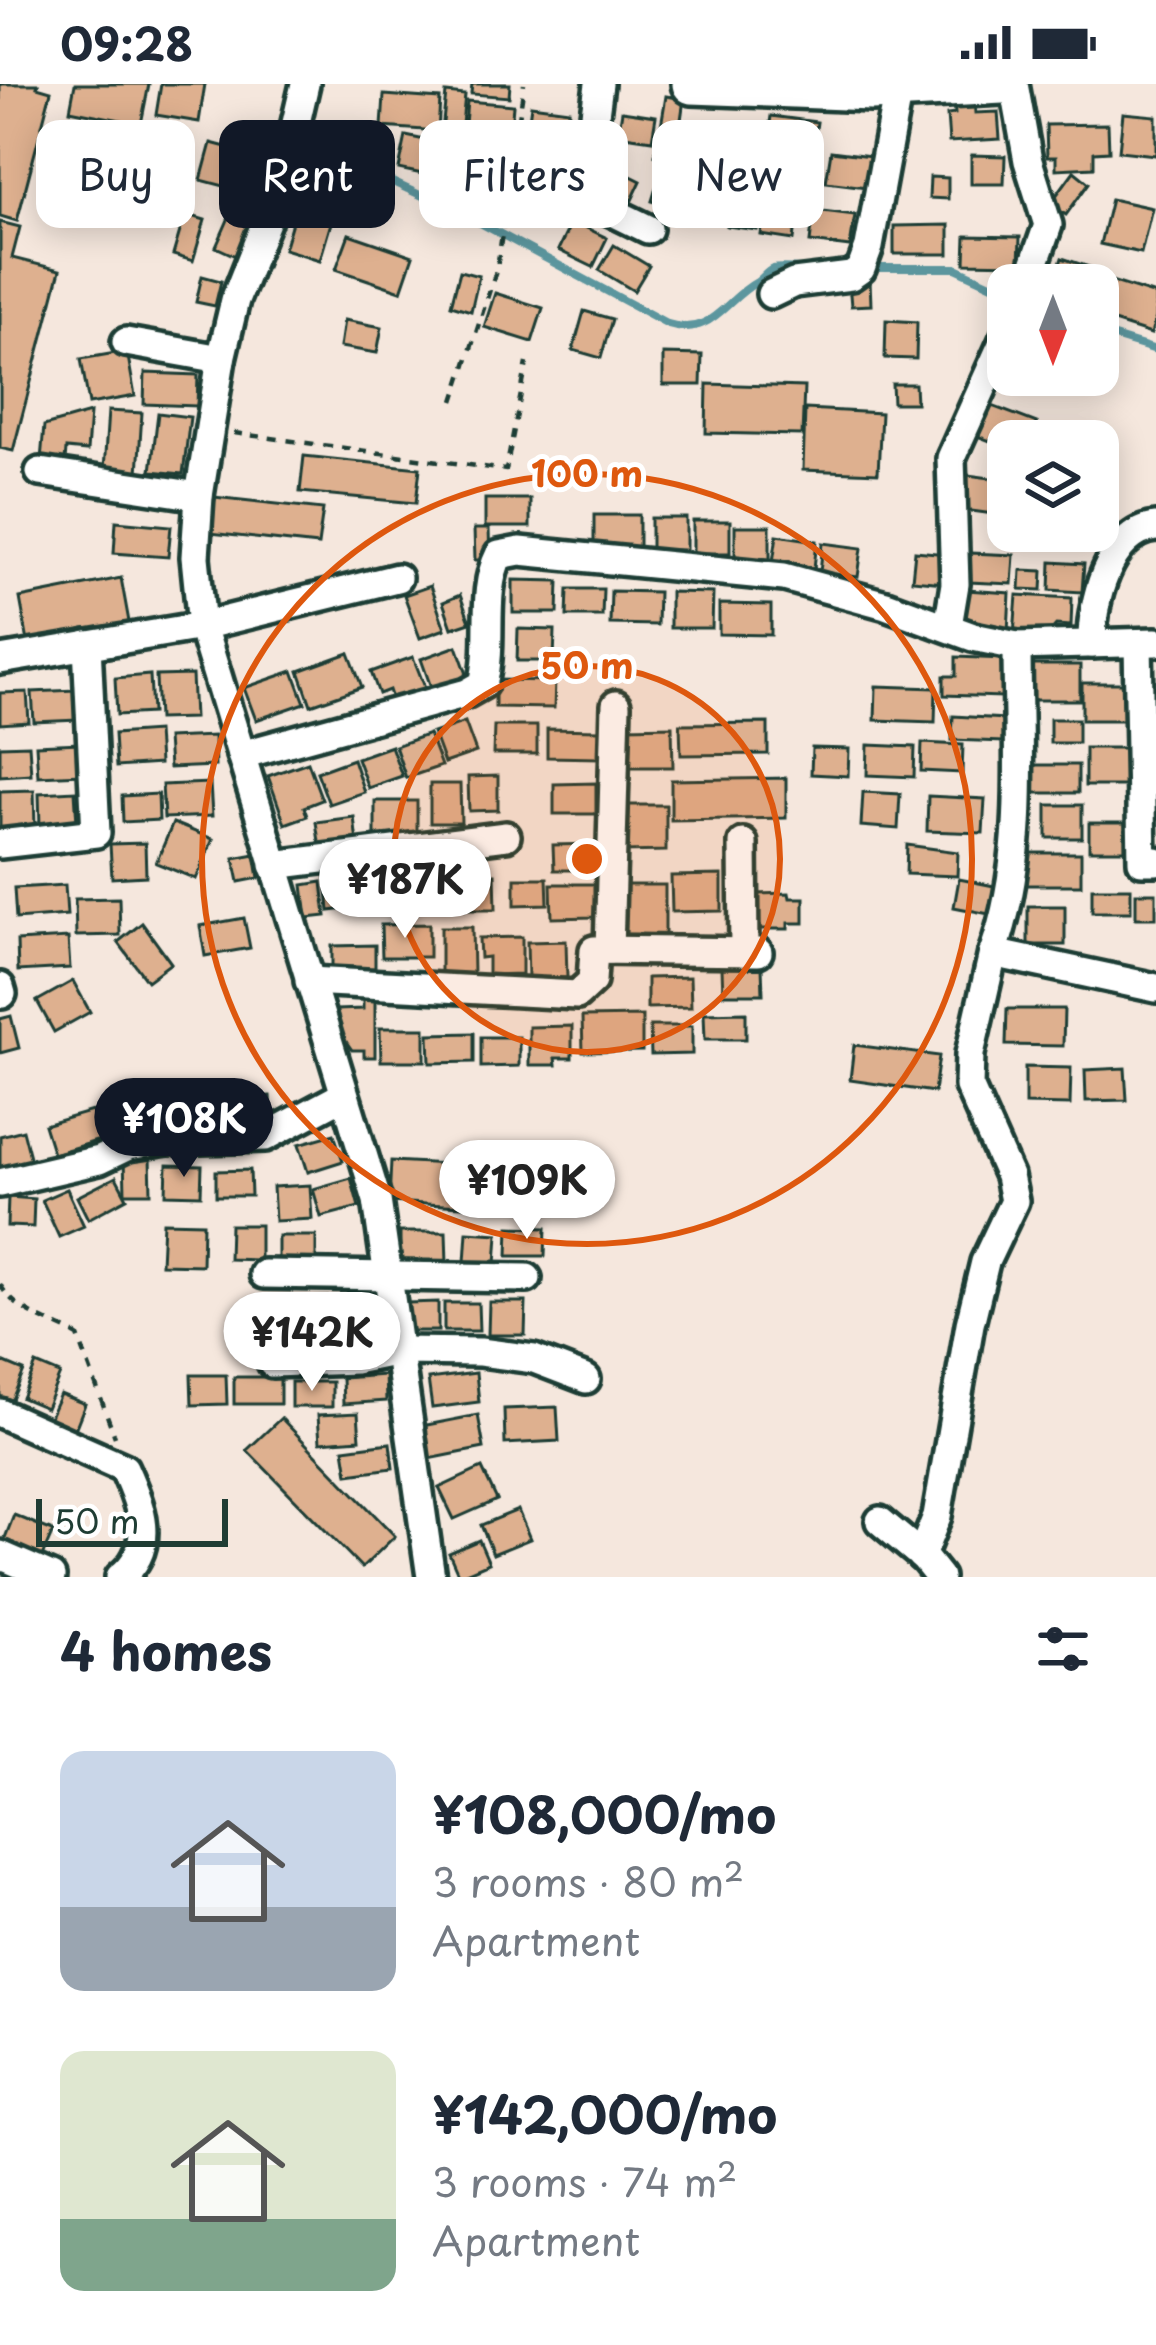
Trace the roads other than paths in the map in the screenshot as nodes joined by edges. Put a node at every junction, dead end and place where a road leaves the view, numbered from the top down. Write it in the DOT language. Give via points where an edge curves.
graph roads {
  1 [pos="305,84"];
  2 [pos="599,84"];
  3 [pos="692,84"];
  4 [pos="1002,84"];
  5 [pos="1014,84"];
  6 [pos="880,88"];
  7 [pos="648,229"];
  8 [pos="1034,264"];
  9 [pos="771,294"];
  10 [pos="126,342"];
  11 [pos="221,359"];
  12 [pos="987,378"];
  13 [pos="40,472"];
  14 [pos="199,496"];
  15 [pos="1156,526"];
  16 [pos="397,578"];
  17 [pos="202,626"];
  18 [pos="948,626"];
  19 [pos="1147,643"];
  20 [pos="1092,644"];
  21 [pos="87,645"];
  22 [pos="1017,646"];
  23 [pos="0,660"];
  24 [pos="616,705"];
  25 [pos="241,755"];
  26 [pos="506,836"];
  27 [pos="743,843"];
  28 [pos="0,844"];
  29 [pos="1156,861"];
  30 [pos="274,865"];
  31 [pos="609,950"];
  32 [pos="993,953"];
  33 [pos="309,981"];
  34 [pos="1156,988"];
  35 [pos="344,1095"];
  36 [pos="0,1183"];
  37 [pos="264,1274"];
  38 [pos="388,1276"];
  39 [pos="527,1278"];
  40 [pos="399,1351"];
  41 [pos="272,1363"];
  42 [pos="586,1379"];
  43 [pos="0,1412"];
  44 [pos="880,1521"];
  45 [pos="0,1555"];
  46 [pos="930,1566"];
  47 [pos="51,1577"];
  48 [pos="120,1577"];
  49 [pos="431,1577"];
  1 -- 11 [label="street" via="283,179"];
  2 -- 7 [label="street" via="584,191"];
  3 -- 6 [label="main road"];
  4 -- 6 [label="main road"];
  5 -- 8 [label="street" via="1048,226"];
  6 -- 9 [label="street" via="861,269"];
  10 -- 11 [label="street"];
  11 -- 14 [label="street"];
  12 -- 18 [label="street" via="951,458 955,584"];
  13 -- 14 [label="street"];
  14 -- 17 [label="street"];
  15 -- 20 [label="street" via="1121,549 1100,581"];
  16 -- 17 [label="street"];
  17 -- 21 [label="street"];
  17 -- 25 [label="street"];
  18 -- 22 [label="street"];
  18 -- 25 [label="street" via="784,577 520,551 499,555 490,572 483,683"];
  19 -- 20 [label="street"];
  19 -- 29 [label="street" via="1142,861"];
  20 -- 22 [label="street"];
  21 -- 23 [label="street"];
  21 -- 28 [label="street" via="96,833"];
  22 -- 32 [label="street" via="1017,861"];
  24 -- 31 [label="street"];
  25 -- 30 [label="street"];
  26 -- 30 [label="street"];
  27 -- 31 [label="street" via="751,952"];
  30 -- 33 [label="street"];
  31 -- 33 [label="street" via="594,950 592,981 578,995"];
  32 -- 34 [label="street"];
  32 -- 46 [label="street" via="969,1086 1014,1201 985,1262 970,1324"];
  33 -- 35 [label="street"];
  35 -- 36 [label="street" via="265,1137 128,1146"];
  35 -- 38 [label="street" via="376,1200"];
  37 -- 38 [label="street"];
  38 -- 39 [label="street"];
  38 -- 40 [label="street"];
  40 -- 41 [label="street"];
  40 -- 42 [label="street" via="534,1359"];
  40 -- 49 [label="street"];
  43 -- 48 [label="street" via="124,1468 142,1507 143,1548"];
  44 -- 46 [label="street"];
  45 -- 47 [label="street"];
}
